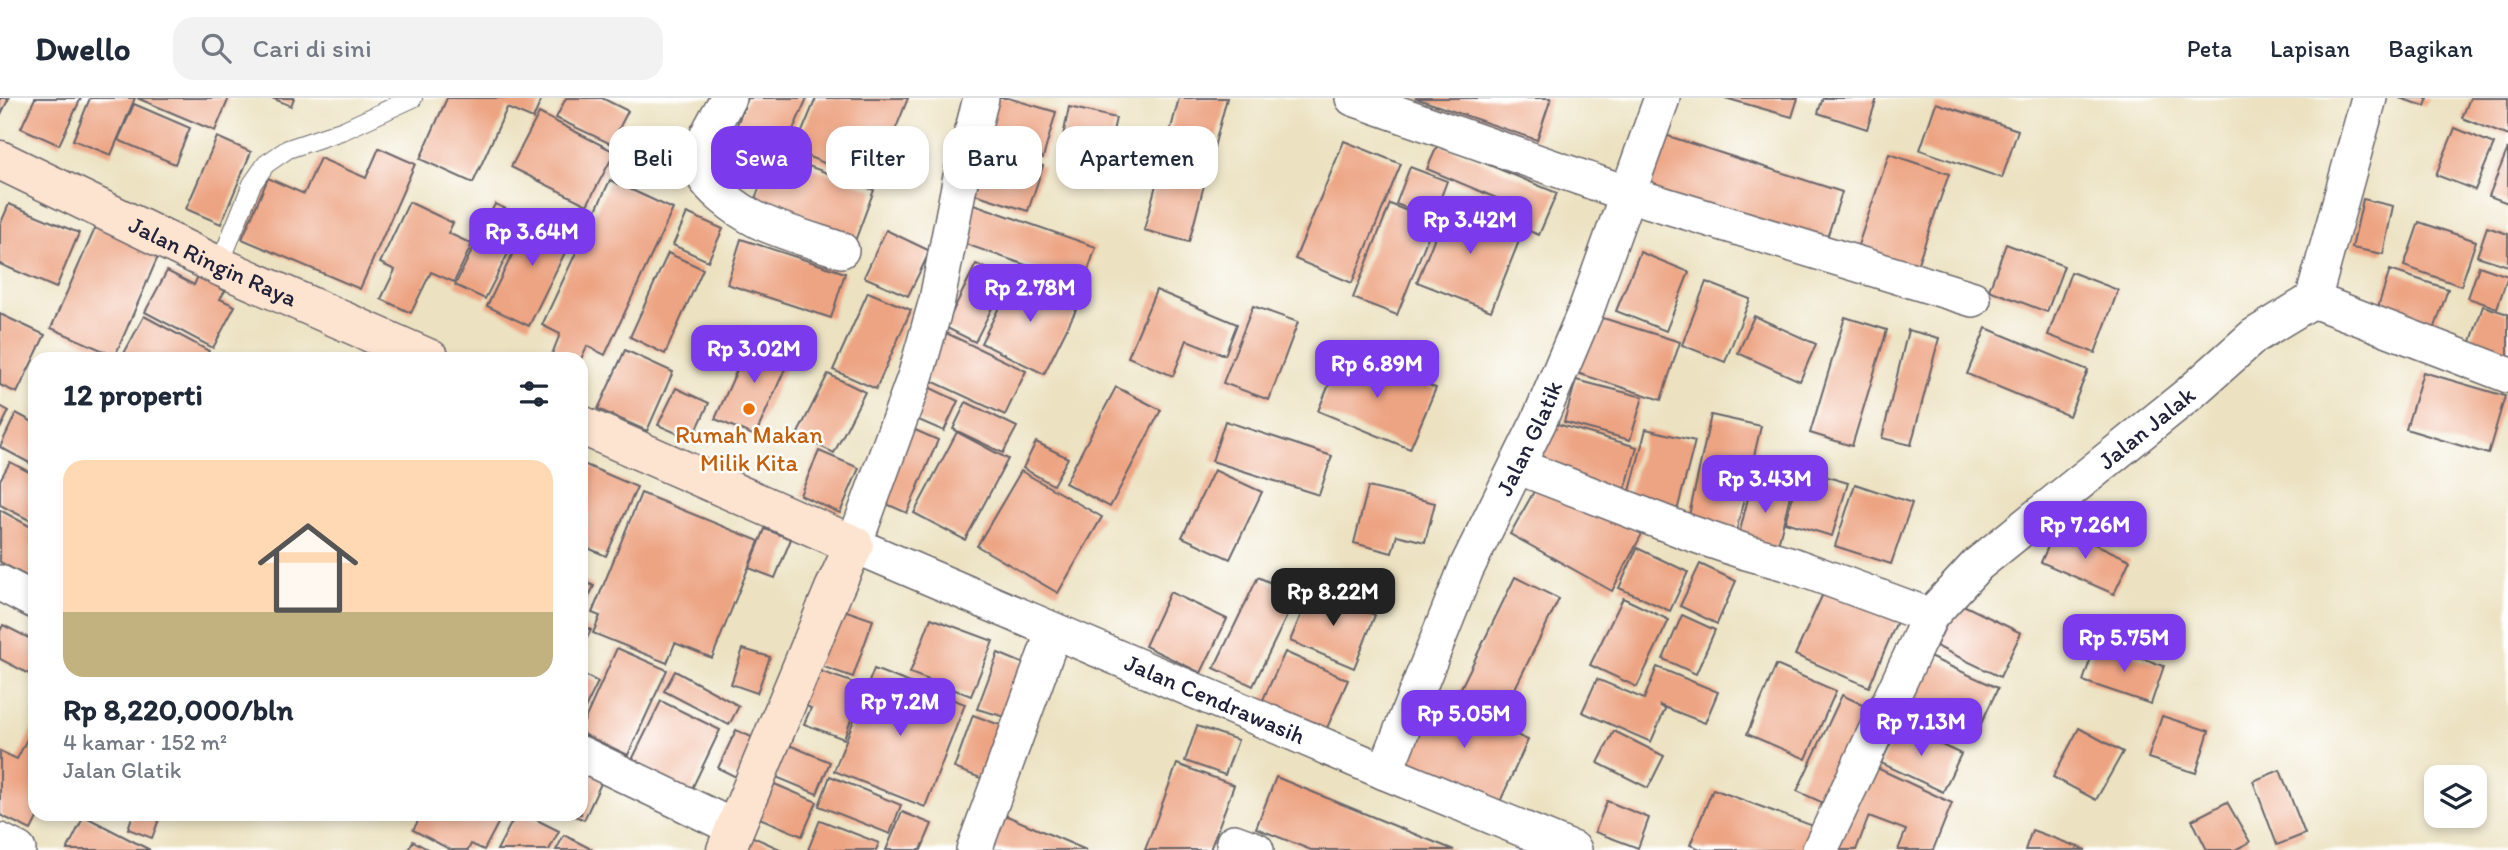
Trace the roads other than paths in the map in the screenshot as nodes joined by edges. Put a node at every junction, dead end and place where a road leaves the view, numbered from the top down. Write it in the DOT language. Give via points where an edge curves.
graph roads {
  1 [pos="412,98"];
  2 [pos="728,98"];
  3 [pos="981,98"];
  4 [pos="1353,98"];
  5 [pos="1662,98"];
  6 [pos="2369,98"];
  7 [pos="0,160"];
  8 [pos="1628,194"];
  9 [pos="841,250"];
  10 [pos="219,266"];
  11 [pos="1973,299"];
  12 [pos="2313,300"];
  13 [pos="414,352"];
  14 [pos="2508,375"];
  15 [pos="588,428"];
  16 [pos="1517,466"];
  17 [pos="854,545"];
  18 [pos="0,583"];
  19 [pos="28,597"];
  20 [pos="1930,616"];
  21 [pos="1054,631"];
  22 [pos="588,758"];
  23 [pos="1385,772"];
  24 [pos="731,839"];
  25 [pos="0,841"];
  26 [pos="18,850"];
  27 [pos="974,850"];
  28 [pos="1574,850"];
  29 [pos="1820,850"];
  1 -- 10 [label="lane" via="344,130 288,149 266,164 252,184"];
  2 -- 9 [label="street" via="704,145 699,162 704,179 758,220"];
  3 -- 17 [label="street" via="916,374"];
  4 -- 8 [label="street"];
  5 -- 8 [label="street, Jalan Glatik"];
  6 -- 12 [label="street"];
  7 -- 10 [label="main road, Jalan Ringin Raya"];
  8 -- 11 [label="street"];
  8 -- 16 [label="street, Jalan Glatik" via="1586,310"];
  10 -- 13 [label="main road, Jalan Ringin Raya"];
  12 -- 14 [label="street"];
  12 -- 20 [label="street, Jalan Jalak" via="2254,336 1977,565"];
  15 -- 17 [label="main road"];
  16 -- 20 [label="street" via="1690,533"];
  16 -- 23 [label="street, Jalan Glatik" via="1443,621"];
  17 -- 21 [label="street, Jalan Cendrawasih"];
  17 -- 24 [label="main road"];
  18 -- 19 [label="street"];
  20 -- 29 [label="street, Jalan Jalak"];
  21 -- 23 [label="street, Jalan Cendrawasih"];
  21 -- 27 [label="street"];
  22 -- 24 [label="street"];
  23 -- 28 [label="street, Jalan Cendrawasih"];
  25 -- 26 [label="street"];
}
